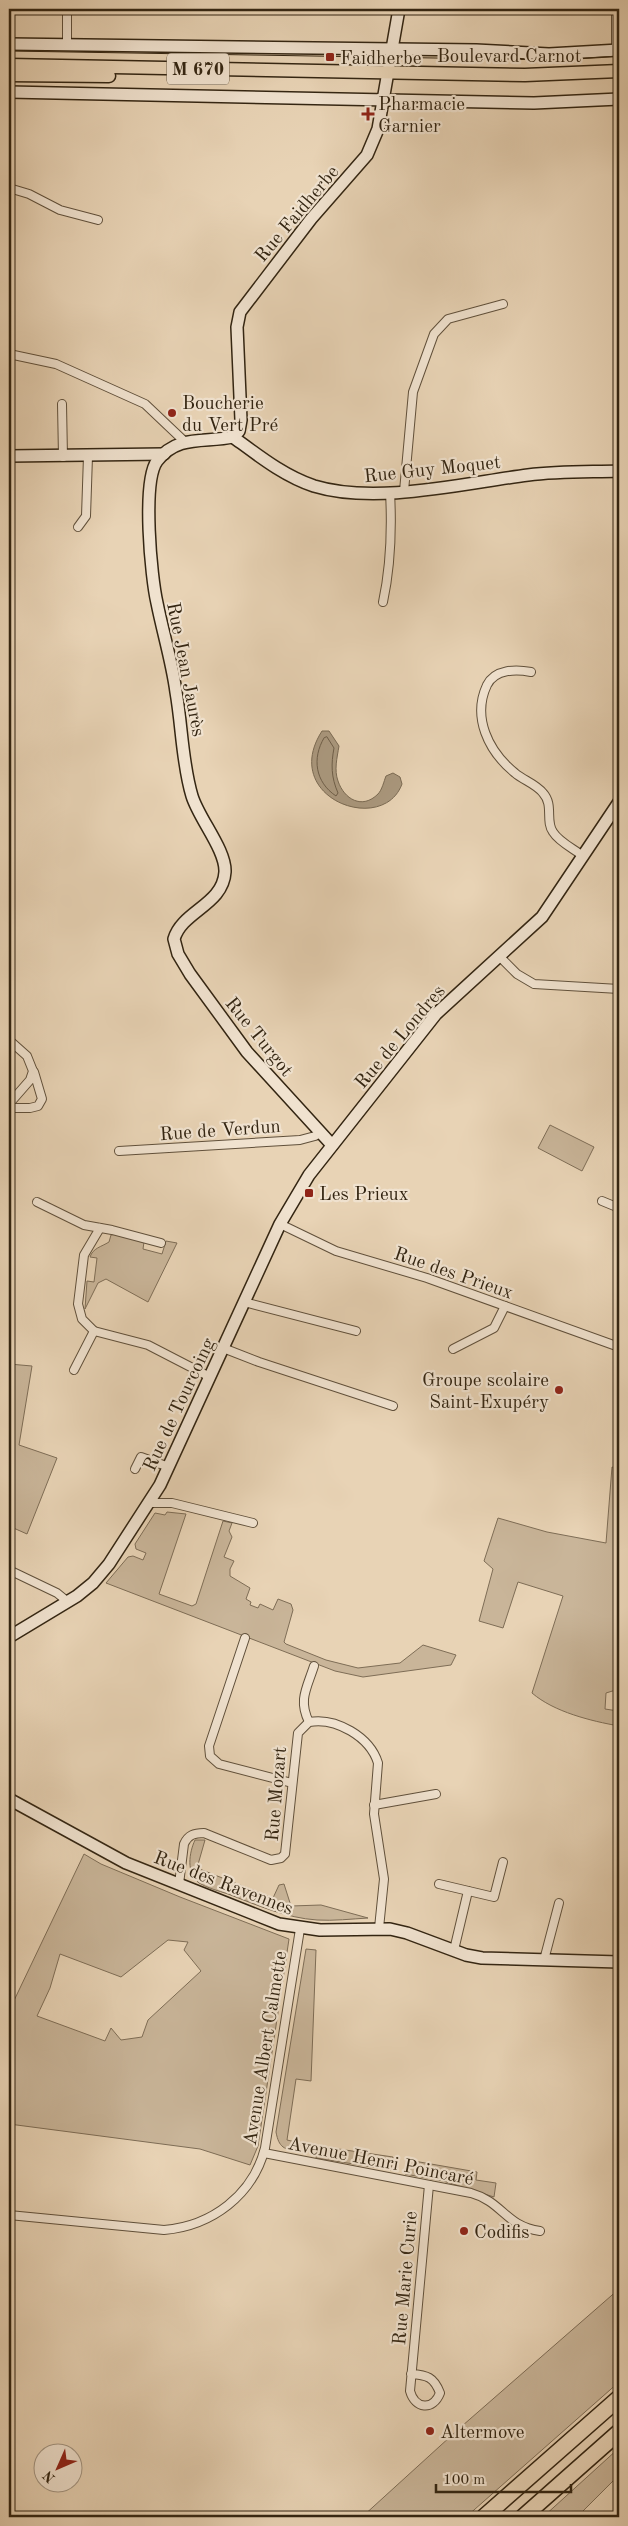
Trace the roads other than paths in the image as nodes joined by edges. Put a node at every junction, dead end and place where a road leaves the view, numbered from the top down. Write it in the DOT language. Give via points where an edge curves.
graph roads {
  1 [pos="66,9"];
  2 [pos="399,9"];
  3 [pos="616,9"];
  4 [pos="9,44"];
  5 [pos="67,45"];
  6 [pos="392,49"];
  7 [pos="617,50"];
  8 [pos="9,65"];
  9 [pos="619,71"];
  10 [pos="9,75"];
  11 [pos="387,77"];
  12 [pos="619,80"];
  13 [pos="9,92"];
  14 [pos="619,99"];
  15 [pos="383,101"];
  16 [pos="9,188"];
  17 [pos="98,220"];
  18 [pos="503,304"];
  19 [pos="9,354"];
  20 [pos="62,404"];
  21 [pos="233,438"];
  22 [pos="184,441"];
  23 [pos="164,454"];
  24 [pos="9,456"];
  25 [pos="88,456"];
  26 [pos="63,457"];
  27 [pos="619,471"];
  28 [pos="404,491"];
  29 [pos="390,492"];
  30 [pos="78,527"];
  31 [pos="384,602"];
  32 [pos="531,672"];
  33 [pos="619,802"];
  34 [pos="583,856"];
  35 [pos="174,939"];
  36 [pos="500,956"];
  37 [pos="619,989"];
  38 [pos="9,1040"];
  39 [pos="32,1067"];
  40 [pos="9,1106"];
  41 [pos="320,1132"];
  42 [pos="332,1145"];
  43 [pos="119,1151"];
  44 [pos="602,1201"];
  45 [pos="37,1202"];
  46 [pos="619,1208"];
  47 [pos="280,1224"];
  48 [pos="100,1228"];
  49 [pos="160,1243"];
  50 [pos="244,1302"];
  51 [pos="505,1306"];
  52 [pos="94,1331"];
  53 [pos="356,1331"];
  54 [pos="619,1347"];
  55 [pos="223,1348"];
  56 [pos="453,1349"];
  57 [pos="74,1370"];
  58 [pos="210,1377"];
  59 [pos="394,1406"];
  60 [pos="169,1467"];
  61 [pos="135,1469"];
  62 [pos="150,1503"];
  63 [pos="254,1523"];
  64 [pos="9,1570"];
  65 [pos="68,1602"];
  66 [pos="9,1637"];
  67 [pos="244,1638"];
  68 [pos="314,1666"];
  69 [pos="309,1722"];
  70 [pos="292,1784"];
  71 [pos="436,1794"];
  72 [pos="9,1799"];
  73 [pos="374,1805"];
  74 [pos="503,1862"];
  75 [pos="179,1884"];
  76 [pos="439,1884"];
  77 [pos="468,1891"];
  78 [pos="559,1903"];
  79 [pos="300,1928"];
  80 [pos="379,1928"];
  81 [pos="454,1950"];
  82 [pos="544,1960"];
  83 [pos="619,1962"];
  84 [pos="264,2153"];
  85 [pos="429,2185"];
  86 [pos="9,2215"];
  87 [pos="540,2231"];
  88 [pos="411,2374"];
  89 [pos="619,2398"];
  90 [pos="619,2432"];
  91 [pos="564,2481"];
  92 [pos="484,2517"];
  93 [pos="523,2517"];
  94 [pos="528,2517"];
  1 -- 5 [label="street"];
  2 -- 6 [label="street, Rue Faidherbe"];
  3 -- 7 [label="street, Boulevard Carnot"];
  4 -- 5 [label="street, Boulevard Carnot"];
  5 -- 6 [label="street, Boulevard Carnot"];
  6 -- 7 [label="street, Boulevard Carnot" via="549,54"];
  6 -- 11 [label="street, Rue Faidherbe"];
  8 -- 11 [label="main road, Boulevard Carnot / M 670"];
  9 -- 11 [label="main road, Boulevard Carnot / M 670" via="562,75"];
  10 -- 11 [label="main road, Boulevard Carnot / M 670"];
  11 -- 12 [label="main road, Boulevard Carnot / M 670" via="548,83"];
  11 -- 15 [label="street, Rue Faidherbe"];
  13 -- 15 [label="street"];
  14 -- 15 [label="street" via="561,103"];
  15 -- 21 [label="street, Rue Faidherbe" via="370,150 311,219 240,312 237,327 241,420 239,432"];
  16 -- 17 [label="street" via="23,191 60,210"];
  18 -- 28 [label="street" via="448,319 434,334 413,392"];
  19 -- 22 [label="street" via="56,364 145,404"];
  20 -- 26 [label="street"];
  21 -- 22 [label="street, Rue Jean Jaurès"];
  21 -- 29 [label="street, Rue Guy Moquet" via="281,471 308,484 342,492"];
  22 -- 23 [label="street, Rue Jean Jaurès"];
  23 -- 25 [label="street"];
  23 -- 35 [label="street, Rue Jean Jaurès" via="154,466 149,496 155,591 172,663 192,795 225,867 219,892 179,928"];
  24 -- 26 [label="street"];
  25 -- 26 [label="street"];
  25 -- 30 [label="street" via="86,516"];
  27 -- 28 [label="street, Rue Guy Moquet" via="554,472"];
  28 -- 29 [label="street, Rue Guy Moquet"];
  29 -- 31 [label="street" via="389,574"];
  32 -- 34 [label="street" via="501,672 491,678 480,704 483,727 504,762 544,793 553,833"];
  33 -- 34 [label="street, Rue de Londres"];
  34 -- 36 [label="street, Rue de Londres" via="542,917"];
  35 -- 41 [label="street, Rue Turgot" via="178,954 190,974 247,1052"];
  36 -- 37 [label="street" via="517,974 534,984"];
  36 -- 42 [label="street, Rue de Londres" via="427,1024"];
  38 -- 39 [label="street" via="27,1056"];
  39 -- 40 [label="street" via="32,1078"];
  39 -- 40 [label="street" via="42,1099 38,1106"];
  41 -- 42 [label="street, Rue Turgot"];
  41 -- 43 [label="street, Rue de Verdun" via="300,1140"];
  42 -- 47 [label="street, Rue de Tourcoing"];
  44 -- 46 [label="street"];
  45 -- 48 [label="street" via="84,1225"];
  47 -- 50 [label="street, Rue de Tourcoing"];
  47 -- 51 [label="street, Rue des Prieux" via="336,1250"];
  48 -- 49 [label="street"];
  48 -- 52 [label="street" via="84,1255 78,1298 82,1319"];
  50 -- 53 [label="street"];
  50 -- 55 [label="street, Rue de Tourcoing"];
  51 -- 54 [label="street, Rue des Prieux"];
  51 -- 56 [label="street" via="494,1328"];
  52 -- 57 [label="street"];
  52 -- 58 [label="street" via="148,1345"];
  55 -- 58 [label="street, Rue de Tourcoing"];
  55 -- 59 [label="street"];
  58 -- 60 [label="street, Rue de Tourcoing"];
  60 -- 61 [label="street" via="141,1457"];
  60 -- 62 [label="street, Rue de Tourcoing"];
  62 -- 63 [label="street" via="172,1503 201,1513"];
  62 -- 65 [label="street, Rue de Tourcoing" via="100,1576"];
  64 -- 65 [label="street" via="57,1593"];
  65 -- 66 [label="street, Rue de Tourcoing"];
  67 -- 70 [label="street" via="209,1746 210,1756 219,1764"];
  68 -- 69 [label="street" via="302,1701"];
  69 -- 70 [label="street, Rue Mozart" via="301,1728 295,1741"];
  69 -- 73 [label="street" via="326,1722 344,1728 370,1747 376,1755 379,1771"];
  70 -- 75 [label="street, Rue Mozart" via="287,1848 281,1858 271,1860 197,1833 184,1844"];
  71 -- 73 [label="street"];
  72 -- 75 [label="street, Rue des Ravennes" via="110,1855"];
  73 -- 80 [label="street" via="384,1869"];
  74 -- 77 [label="street" via="494,1897"];
  75 -- 79 [label="street, Rue des Ravennes" via="267,1920"];
  76 -- 77 [label="street"];
  77 -- 81 [label="street"];
  78 -- 82 [label="street"];
  79 -- 80 [label="street, Rue des Ravennes"];
  79 -- 84 [label="street, Avenue Albert Calmette"];
  80 -- 81 [label="street, Rue des Ravennes" via="407,1933"];
  81 -- 82 [label="street, Rue des Ravennes" via="482,1958"];
  82 -- 83 [label="street, Rue des Ravennes"];
  84 -- 85 [label="street, Avenue Henri Poincaré"];
  84 -- 86 [label="street, Avenue Albert Calmette" via="249,2183 232,2203 212,2217 182,2228 146,2230"];
  85 -- 87 [label="street, Avenue Henri Poincaré" via="478,2195 495,2204 514,2224"];
  85 -- 88 [label="street, Rue Marie Curie"];
  88 -- 88 [label="street, Rue Marie Curie" via="412,2399 423,2405 438,2399 440,2393 432,2379 427,2375"];
  89 -- 92 [label="highway"];
  90 -- 91 [label="highway"];
  91 -- 93 [label="highway"];
  91 -- 94 [label="highway"];
}
